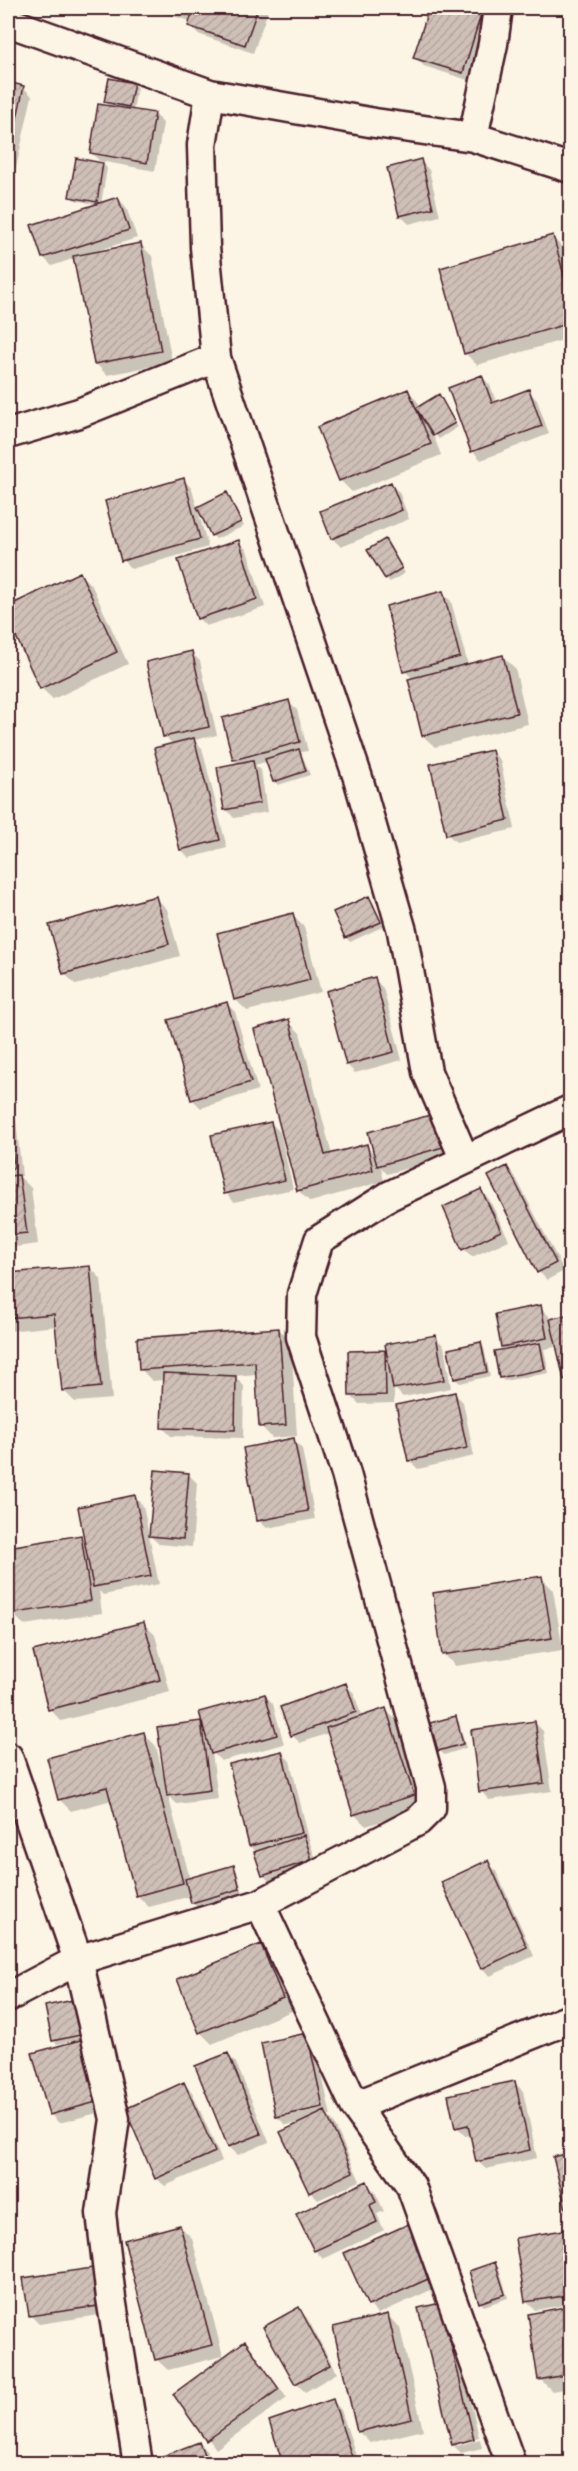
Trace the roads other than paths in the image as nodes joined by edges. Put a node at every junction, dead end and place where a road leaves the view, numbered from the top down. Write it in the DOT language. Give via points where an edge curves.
graph roads {
  1 [pos="498,8"];
  2 [pos="8,22"];
  3 [pos="210,94"];
  4 [pos="473,137"];
  5 [pos="570,168"];
  6 [pos="216,358"];
  7 [pos="8,434"];
  8 [pos="570,1110"];
  9 [pos="464,1158"];
  10 [pos="8,1757"];
  11 [pos="260,1904"];
  12 [pos="78,1960"];
  13 [pos="8,1997"];
  14 [pos="570,2019"];
  15 [pos="355,2106"];
  16 [pos="138,2463"];
  17 [pos="511,2463"];
  1 -- 4 [label="street"];
  2 -- 3 [label="street"];
  3 -- 4 [label="street"];
  3 -- 6 [label="street" via="202,145 205,248"];
  4 -- 5 [label="street"];
  6 -- 7 [label="street" via="79,413"];
  6 -- 9 [label="street" via="358,778 402,931 427,1072"];
  8 -- 9 [label="street"];
  9 -- 11 [label="street" via="389,1196 319,1240 302,1294 301,1336 346,1474 431,1787 431,1808 418,1821"];
  10 -- 12 [label="street"];
  11 -- 12 [label="street"];
  11 -- 15 [label="street"];
  12 -- 13 [label="street"];
  12 -- 16 [label="street" via="115,2120 101,2213"];
  14 -- 15 [label="street"];
  15 -- 17 [label="street" via="411,2186"];
}
